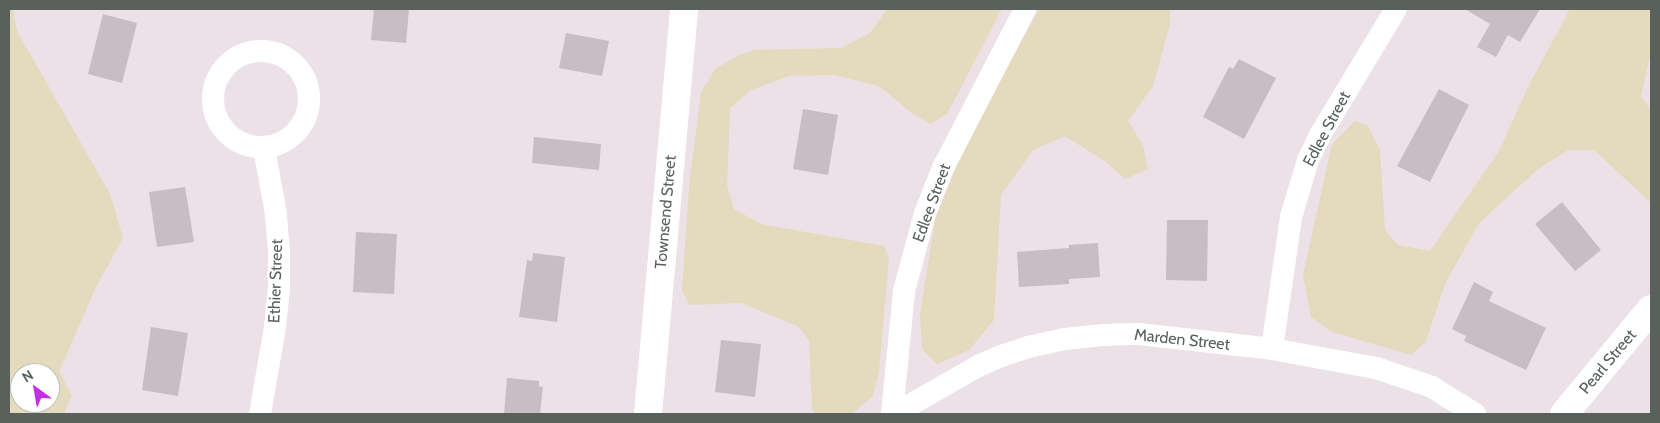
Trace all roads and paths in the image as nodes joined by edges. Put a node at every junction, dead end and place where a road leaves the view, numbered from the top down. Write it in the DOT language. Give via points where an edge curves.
graph roads {
  1 [pos="684,9"];
  2 [pos="1025,9"];
  3 [pos="1396,9"];
  4 [pos="264,148"];
  5 [pos="1651,309"];
  6 [pos="1272,349"];
  7 [pos="260,414"];
  8 [pos="648,414"];
  9 [pos="893,414"];
  10 [pos="1475,414"];
  11 [pos="1564,414"];
  1 -- 8 [label="street, Townsend Street"];
  2 -- 9 [label="street, Edlee Street" via="942,168 925,213 904,291"];
  3 -- 6 [label="street, Edlee Street" via="1308,160 1291,217"];
  4 -- 4 [label="street" via="284,142 293,135 305,118 309,97 303,76 291,62 270,52 258,51 239,57 223,69 214,87 213,102 216,117 227,134 244,145"];
  4 -- 7 [label="street, Ethier Street" via="276,214 279,289"];
  5 -- 11 [label="street, Pearl Street"];
  6 -- 9 [label="street, Marden Street" via="1139,334 1065,340 1001,356"];
  6 -- 10 [label="street, Marden Street" via="1406,376 1432,387"];
}
